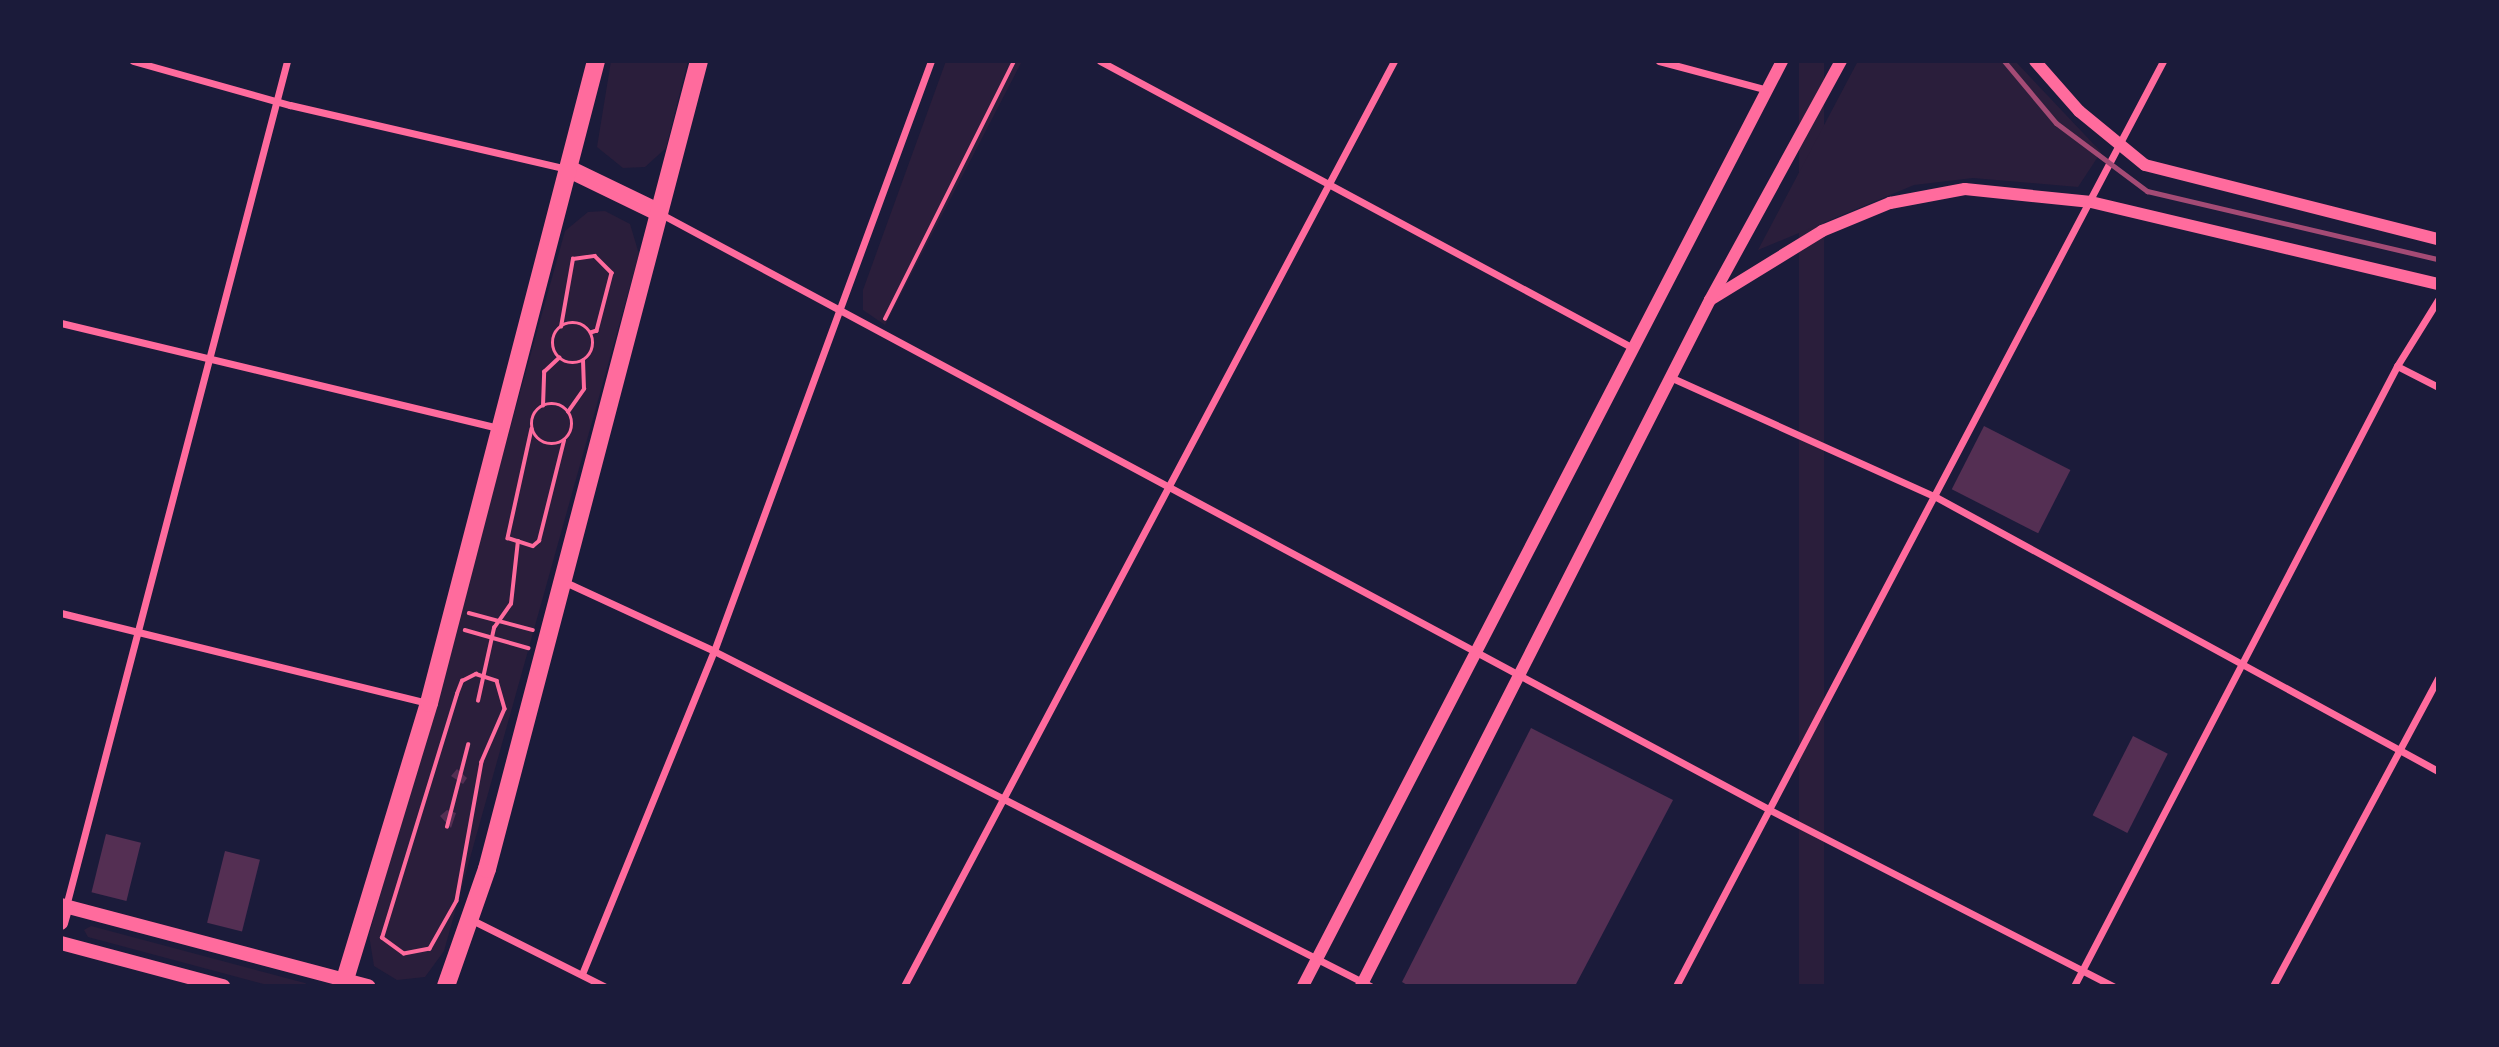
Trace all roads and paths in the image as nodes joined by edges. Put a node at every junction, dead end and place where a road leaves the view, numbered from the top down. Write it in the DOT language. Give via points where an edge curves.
graph roads {
  1 [pos="133,61"];
  2 [pos="287,61"];
  3 [pos="596,61"];
  4 [pos="699,61"];
  5 [pos="931,61"];
  6 [pos="1014,61"];
  7 [pos="1100,61"];
  8 [pos="1394,61"];
  9 [pos="1659,61"];
  10 [pos="1782,61"];
  11 [pos="1841,61"];
  12 [pos="2035,61"];
  13 [pos="2163,61"];
  14 [pos="1767,90"];
  15 [pos="276,102"];
  16 [pos="2121,147"];
  17 [pos="569,169"];
  18 [pos="1329,185"];
  19 [pos="2091,202"];
  20 [pos="658,212"];
  21 [pos="2438,239"];
  22 [pos="2438,284"];
  23 [pos="1710,300"];
  24 [pos="2438,300"];
  25 [pos="842,311"];
  26 [pos="61,323"];
  27 [pos="561,327"];
  28 [pos="879,330"];
  29 [pos="591,334"];
  30 [pos="1633,348"];
  31 [pos="559,358"];
  32 [pos="206,361"];
  33 [pos="583,361"];
  34 [pos="2397,366"];
  35 [pos="1670,377"];
  36 [pos="2438,387"];
  37 [pos="543,406"];
  38 [pos="568,412"];
  39 [pos="502,429"];
  40 [pos="532,429"];
  41 [pos="564,441"];
  42 [pos="1166,485"];
  43 [pos="1936,497"];
  44 [pos="518,541"];
  45 [pos="565,582"];
  46 [pos="61,613"];
  47 [pos="450,617"];
  48 [pos="136,633"];
  49 [pos="547,643"];
  50 [pos="715,651"];
  51 [pos="1474,651"];
  52 [pos="2243,665"];
  53 [pos="476,674"];
  54 [pos="1516,675"];
  55 [pos="2438,678"];
  56 [pos="478,701"];
  57 [pos="429,703"];
  58 [pos="468,745"];
  59 [pos="2399,750"];
  60 [pos="2438,771"];
  61 [pos="1002,800"];
  62 [pos="1770,810"];
  63 [pos="447,827"];
  64 [pos="63,905"];
  65 [pos="472,920"];
  66 [pos="61,923"];
  67 [pos="61,943"];
  68 [pos="1317,958"];
  69 [pos="2083,969"];
  70 [pos="582,974"];
  71 [pos="344,983"];
  72 [pos="1364,984"];
  73 [pos="223,986"];
  74 [pos="368,986"];
  75 [pos="446,986"];
  76 [pos="604,986"];
  77 [pos="904,986"];
  78 [pos="1303,986"];
  79 [pos="1676,986"];
  80 [pos="2074,986"];
  81 [pos="2113,986"];
  82 [pos="2273,986"];
  1 -- 15 [label="street"];
  2 -- 15 [label="street"];
  3 -- 17 [label="main road"];
  4 -- 20 [label="main road"];
  5 -- 25 [label="street"];
  6 -- 28 [label="path"];
  7 -- 18 [label="street"];
  8 -- 18 [label="street"];
  9 -- 14 [label="street"];
  10 -- 14 [label="street"];
  11 -- 23 [label="street"];
  12 -- 16 [label="street"];
  13 -- 16 [label="street"];
  14 -- 30 [label="street"];
  15 -- 17 [label="street"];
  15 -- 32 [label="street"];
  16 -- 19 [label="street"];
  16 -- 21 [label="street" via="2145,165"];
  17 -- 20 [label="main road"];
  17 -- 39 [label="main road"];
  18 -- 30 [label="street"];
  18 -- 42 [label="street"];
  19 -- 22 [label="street"];
  19 -- 23 [label="street" via="1965,189 1890,204 1822,231"];
  19 -- 43 [label="street"];
  20 -- 25 [label="street"];
  20 -- 45 [label="main road"];
  23 -- 35 [label="street"];
  24 -- 34 [label="street"];
  25 -- 28 [label="street"];
  25 -- 50 [label="street"];
  26 -- 32 [label="street"];
  27 -- 29 [label="path" via="581,325"];
  27 -- 29 [label="path" via="573,259 595,256 612,273"];
  27 -- 31 [label="path" via="553,346"];
  28 -- 42 [label="street"];
  29 -- 33 [label="path" via="594,346"];
  30 -- 51 [label="street"];
  31 -- 33 [label="path"];
  31 -- 37 [label="path" via="544,372"];
  32 -- 39 [label="street"];
  32 -- 48 [label="street"];
  33 -- 38 [label="path" via="584,389"];
  34 -- 36 [label="street"];
  34 -- 52 [label="street"];
  35 -- 43 [label="street"];
  35 -- 54 [label="street"];
  37 -- 38 [label="path"];
  37 -- 40 [label="path"];
  38 -- 41 [label="path" via="572,424"];
  39 -- 47 [label="main road"];
  40 -- 41 [label="path" via="546,443"];
  40 -- 44 [label="path" via="505,534"];
  41 -- 44 [label="path" via="539,541"];
  42 -- 51 [label="street"];
  42 -- 61 [label="street"];
  43 -- 52 [label="street"];
  43 -- 62 [label="street"];
  44 -- 56 [label="path" via="511,604 494,628"];
  45 -- 49 [label="main road"];
  45 -- 50 [label="street"];
  46 -- 48 [label="street"];
  47 -- 49 [label="path" via="534,631"];
  47 -- 49 [label="path" via="529,648"];
  47 -- 57 [label="main road"];
  48 -- 57 [label="street"];
  48 -- 64 [label="street"];
  49 -- 65 [label="main road"];
  50 -- 61 [label="street"];
  50 -- 70 [label="street"];
  51 -- 54 [label="street"];
  51 -- 68 [label="street"];
  52 -- 59 [label="street"];
  52 -- 69 [label="street"];
  53 -- 53 [label="path" via="462,681 457,694 382,939 404,954 430,949 457,901 482,762 505,709 497,681"];
  54 -- 62 [label="street"];
  54 -- 72 [label="street"];
  55 -- 59 [label="street"];
  57 -- 71 [label="main road"];
  58 -- 63 [label="path"];
  59 -- 60 [label="street"];
  59 -- 82 [label="street"];
  61 -- 68 [label="street"];
  61 -- 77 [label="street"];
  62 -- 69 [label="street"];
  62 -- 79 [label="street"];
  64 -- 66 [label="main road"];
  64 -- 71 [label="main road"];
  65 -- 70 [label="street"];
  65 -- 75 [label="main road"];
  67 -- 73 [label="main road"];
  68 -- 72 [label="street"];
  68 -- 78 [label="street"];
  69 -- 80 [label="street"];
  69 -- 81 [label="street"];
  70 -- 76 [label="street"];
  71 -- 74 [label="main road"];
}
